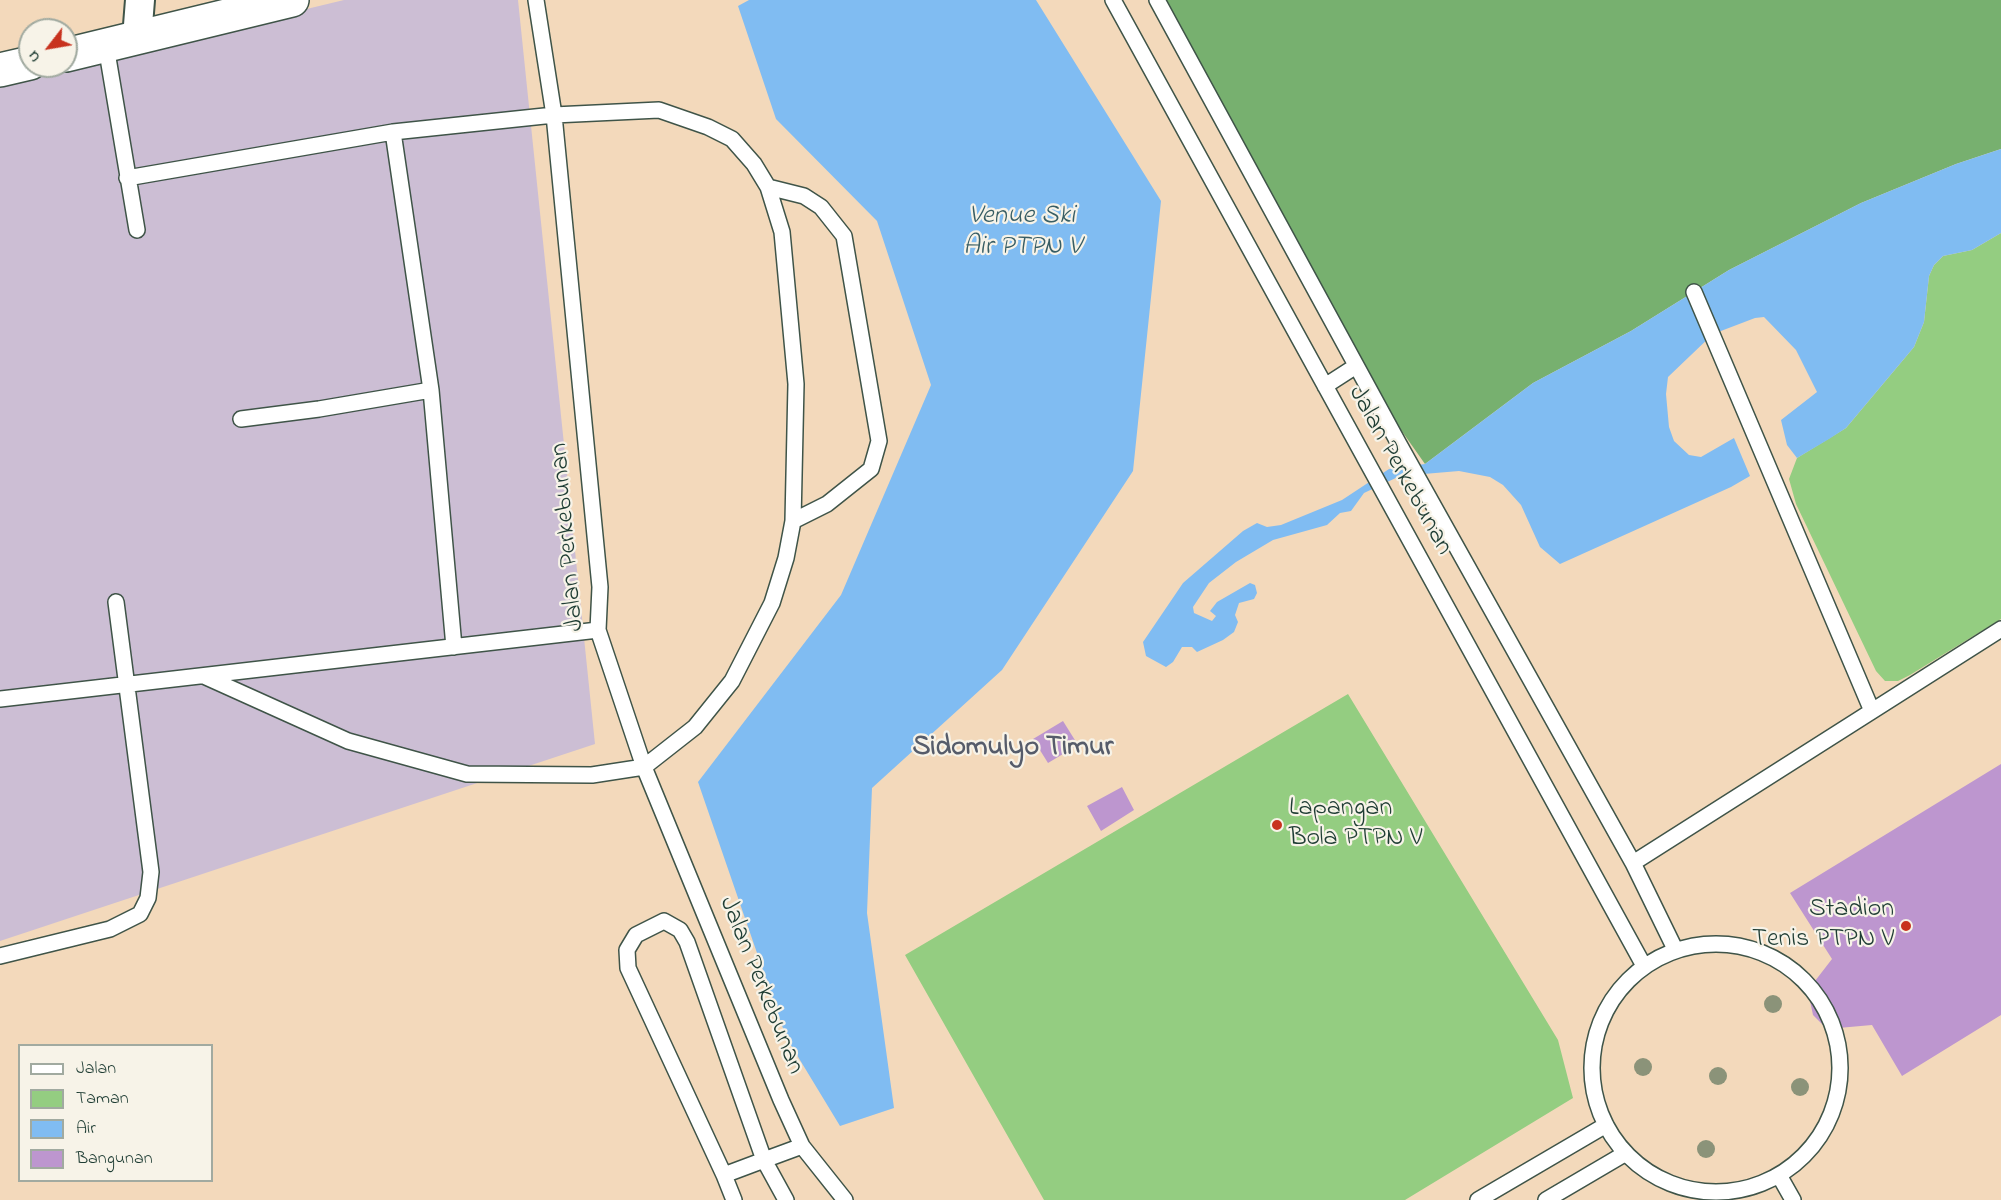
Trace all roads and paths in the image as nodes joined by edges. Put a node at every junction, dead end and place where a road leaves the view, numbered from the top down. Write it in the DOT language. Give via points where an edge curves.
graph roads {
  1 [pos="140,0"];
  2 [pos="292,0"];
  3 [pos="536,0"];
  4 [pos="1113,0"];
  5 [pos="1157,0"];
  6 [pos="137,38"];
  7 [pos="106,46"];
  8 [pos="78,52"];
  9 [pos="18,66"];
  10 [pos="0,70"];
  11 [pos="554,115"];
  12 [pos="393,132"];
  13 [pos="127,178"];
  14 [pos="768,187"];
  15 [pos="137,230"];
  16 [pos="1694,292"];
  17 [pos="1356,366"];
  18 [pos="1325,386"];
  19 [pos="430,390"];
  20 [pos="241,419"];
  21 [pos="793,521"];
  22 [pos="116,602"];
  23 [pos="2001,629"];
  24 [pos="598,630"];
  25 [pos="454,647"];
  26 [pos="206,677"];
  27 [pos="128,686"];
  28 [pos="0,699"];
  29 [pos="1872,711"];
  30 [pos="644,767"];
  31 [pos="1632,863"];
  32 [pos="1675,950"];
  33 [pos="0,956"];
  34 [pos="1644,966"];
  35 [pos="1606,1125"];
  36 [pos="802,1146"];
  37 [pos="1626,1153"];
  38 [pos="764,1160"];
  39 [pos="724,1175"];
  40 [pos="1780,1177"];
  41 [pos="734,1200"];
  42 [pos="786,1200"];
  43 [pos="845,1200"];
  44 [pos="1478,1200"];
  45 [pos="1546,1200"];
  46 [pos="1793,1200"];
  1 -- 6 [label="street"];
  2 -- 6 [label="main road"];
  3 -- 11 [label="lane, Jalan Perkebunan"];
  4 -- 18 [label="lane, Jalan Perkebunan"];
  5 -- 17 [label="lane, Jalan Perkebunan"];
  6 -- 7 [label="main road"];
  7 -- 8 [label="main road"];
  7 -- 13 [label="lane"];
  9 -- 10 [label="main road"];
  11 -- 12 [label="lane"];
  11 -- 14 [label="lane" via="659,110 732,139"];
  11 -- 24 [label="lane, Jalan Perkebunan" via="600,587"];
  12 -- 13 [label="lane"];
  12 -- 19 [label="lane"];
  13 -- 15 [label="lane"];
  14 -- 21 [label="lane" via="782,232 796,384"];
  14 -- 21 [label="lane" via="804,196 821,207 844,236 879,441 871,469 827,504"];
  16 -- 29 [label="lane"];
  17 -- 18 [label="lane"];
  17 -- 31 [label="lane, Jalan Perkebunan"];
  18 -- 34 [label="lane, Jalan Perkebunan"];
  19 -- 20 [label="lane"];
  19 -- 25 [label="lane"];
  21 -- 30 [label="lane" via="772,603 732,681 694,728"];
  22 -- 27 [label="lane"];
  23 -- 29 [label="lane"];
  24 -- 25 [label="lane"];
  24 -- 30 [label="lane, Jalan Perkebunan"];
  25 -- 26 [label="lane"];
  26 -- 27 [label="lane"];
  26 -- 30 [label="lane" via="348,741 467,774 592,775"];
  27 -- 28 [label="lane"];
  27 -- 33 [label="lane" via="151,872 148,898 140,914 110,929"];
  29 -- 31 [label="lane"];
  30 -- 36 [label="lane, Jalan Perkebunan"];
  31 -- 32 [label="lane, Jalan Perkebunan"];
  32 -- 34 [label="lane"];
  32 -- 40 [label="lane" via="1719,943 1762,952 1800,976 1827,1011 1840,1054 1837,1098 1819,1138"];
  34 -- 35 [label="lane" via="1613,997 1595,1038 1592,1082"];
  35 -- 37 [label="lane"];
  35 -- 44 [label="lane"];
  36 -- 38 [label="lane"];
  36 -- 43 [label="lane, Jalan Perkebunan"];
  37 -- 40 [label="lane" via="1662,1180 1704,1192 1748,1189"];
  37 -- 45 [label="lane"];
  38 -- 39 [label="lane"];
  38 -- 39 [label="lane" via="687,942 680,930 664,921 636,935 627,950 628,968"];
  38 -- 42 [label="lane"];
  39 -- 41 [label="lane"];
  40 -- 46 [label="lane"];
}
